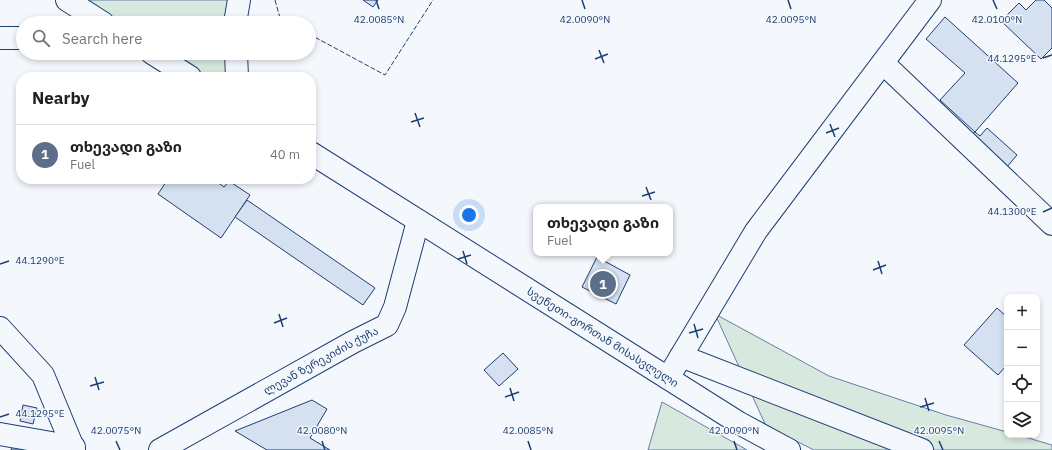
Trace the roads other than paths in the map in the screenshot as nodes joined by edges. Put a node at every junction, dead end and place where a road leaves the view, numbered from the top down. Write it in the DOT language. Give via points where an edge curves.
graph roads {
  1 [pos="67,0"];
  2 [pos="239,0"];
  3 [pos="930,0"];
  4 [pos="93,16"];
  5 [pos="236,16"];
  6 [pos="0,38"];
  7 [pos="16,38"];
  8 [pos="163,60"];
  9 [pos="236,60"];
  10 [pos="882,63"];
  11 [pos="182,72"];
  12 [pos="237,72"];
  13 [pos="316,156"];
  14 [pos="418,221"];
  15 [pos="1052,224"];
  16 [pos="0,328"];
  17 [pos="681,356"];
  18 [pos="668,378"];
  19 [pos="0,434"];
  20 [pos="74,449"];
  21 [pos="160,450"];
  22 [pos="789,450"];
  23 [pos="922,450"];
  1 -- 4 [label="street"];
  2 -- 5 [label="street"];
  3 -- 10 [label="street"];
  6 -- 7 [label="street"];
  8 -- 11 [label="street"];
  9 -- 12 [label="street"];
  10 -- 15 [label="street"];
  10 -- 17 [label="street" via="756,231"];
  13 -- 14 [label="street, სვენეთი-გორთან მისასვლელი"];
  14 -- 18 [label="street, სვენეთი-გორთან მისასვლელი"];
  14 -- 21 [label="street, ლევან ზერეკიძის ქუჩა" via="396,307 387,325"];
  16 -- 20 [label="street" via="43,375"];
  17 -- 18 [label="street"];
  17 -- 23 [label="street"];
  18 -- 22 [label="street, სვენეთი-გორთან მისასვლელი"];
  19 -- 20 [label="street"];
}
